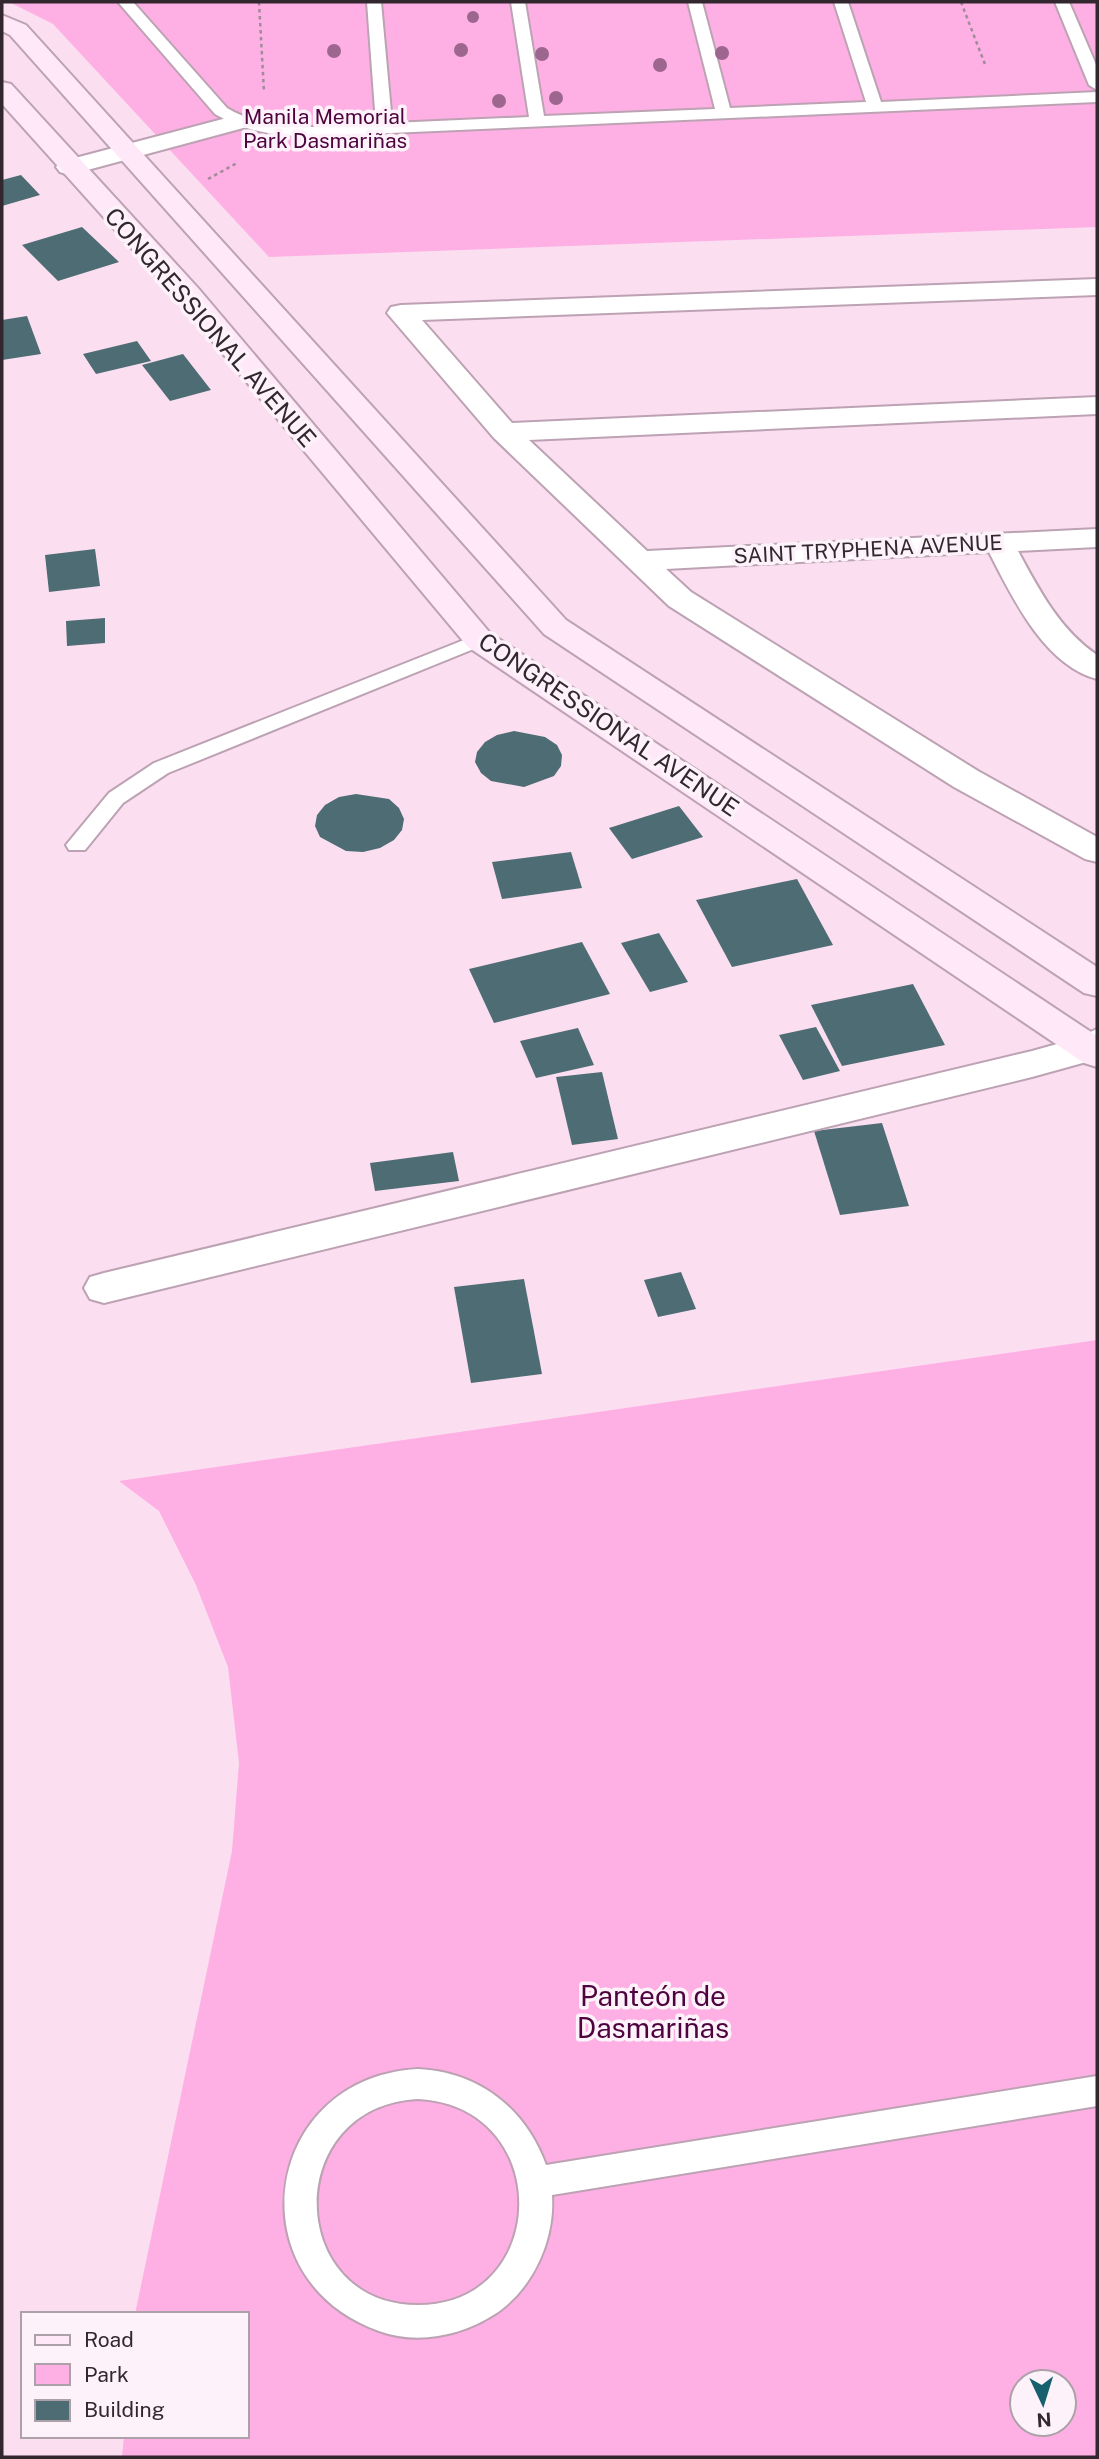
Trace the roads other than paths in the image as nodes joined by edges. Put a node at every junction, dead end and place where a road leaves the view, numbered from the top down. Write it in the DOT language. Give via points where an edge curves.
graph roads {
  1 [pos="125,2"];
  2 [pos="374,2"];
  3 [pos="518,2"];
  4 [pos="695,2"];
  5 [pos="841,2"];
  6 [pos="1062,2"];
  7 [pos="2,22"];
  8 [pos="1097,85"];
  9 [pos="2,89"];
  10 [pos="1097,97"];
  11 [pos="875,107"];
  12 [pos="724,114"];
  13 [pos="537,120"];
  14 [pos="247,124"];
  15 [pos="384,128"];
  16 [pos="127,151"];
  17 [pos="69,167"];
  18 [pos="1097,287"];
  19 [pos="1097,405"];
  20 [pos="504,432"];
  21 [pos="1097,538"];
  22 [pos="999,543"];
  23 [pos="638,561"];
  24 [pos="479,640"];
  25 [pos="1097,669"];
  26 [pos="77,845"];
  27 [pos="1097,850"];
  28 [pos="1097,984"];
  29 [pos="1094,1048"];
  30 [pos="104,1288"];
  31 [pos="1097,2091"];
  32 [pos="537,2182"];
  1 -- 14 [label="lane" via="209,99"];
  2 -- 15 [label="lane"];
  3 -- 13 [label="lane"];
  4 -- 12 [label="lane"];
  5 -- 11 [label="lane"];
  6 -- 8 [label="lane"];
  7 -- 16 [label="main road, CONGRESSIONAL AVENUE" via="18,30"];
  9 -- 17 [label="main road, CONGRESSIONAL AVENUE"];
  10 -- 11 [label="lane"];
  11 -- 12 [label="lane"];
  12 -- 13 [label="lane"];
  13 -- 15 [label="lane"];
  14 -- 15 [label="lane" via="293,130"];
  14 -- 16 [label="street"];
  16 -- 17 [label="street"];
  16 -- 28 [label="main road, CONGRESSIONAL AVENUE" via="555,627"];
  17 -- 24 [label="main road, CONGRESSIONAL AVENUE" via="188,294"];
  18 -- 20 [label="street" via="401,313"];
  19 -- 20 [label="street"];
  20 -- 23 [label="street"];
  21 -- 22 [label="street, SAINT TRYPHENA AVENUE"];
  22 -- 23 [label="street, SAINT TRYPHENA AVENUE"];
  22 -- 25 [label="street" via="1033,608 1074,655"];
  23 -- 27 [label="street" via="680,599 824,691 966,779"];
  24 -- 26 [label="lane" via="161,768 116,798"];
  24 -- 29 [label="main road, CONGRESSIONAL AVENUE"];
  29 -- 30 [label="street"];
  31 -- 32 [label="lane"];
  32 -- 32 [label="lane" via="527,2147 505,2117 475,2096 441,2086 404,2086 368,2096 338,2118 314,2147 300,2182 298,2219 309,2258 335,2291 370,2313 413,2322 455,2315 494,2294 522,2262 537,2223"];
}
